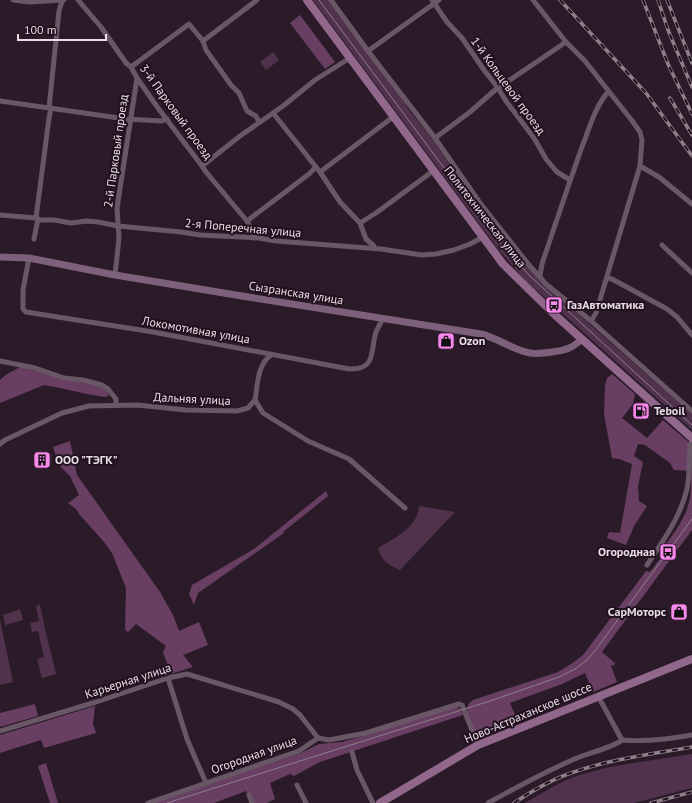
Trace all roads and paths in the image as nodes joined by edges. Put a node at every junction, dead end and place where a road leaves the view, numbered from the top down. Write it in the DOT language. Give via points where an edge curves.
graph roads {
  1 [pos="13,0"];
  2 [pos="63,0"];
  3 [pos="78,0"];
  4 [pos="257,0"];
  5 [pos="307,0"];
  6 [pos="330,0"];
  7 [pos="532,0"];
  8 [pos="435,1"];
  9 [pos="204,41"];
  10 [pos="566,42"];
  11 [pos="368,51"];
  12 [pos="350,58"];
  13 [pos="131,67"];
  14 [pos="137,78"];
  15 [pos="498,88"];
  16 [pos="608,92"];
  17 [pos="0,101"];
  18 [pos="50,108"];
  19 [pos="273,113"];
  20 [pos="393,117"];
  21 [pos="167,119"];
  22 [pos="130,120"];
  23 [pos="260,122"];
  24 [pos="435,138"];
  25 [pos="202,166"];
  26 [pos="640,166"];
  27 [pos="316,167"];
  28 [pos="434,171"];
  29 [pos="320,172"];
  30 [pos="570,180"];
  31 [pos="692,204"];
  32 [pos="0,215"];
  33 [pos="37,218"];
  34 [pos="246,221"];
  35 [pos="360,223"];
  36 [pos="118,226"];
  37 [pos="483,237"];
  38 [pos="254,238"];
  39 [pos="34,239"];
  40 [pos="662,245"];
  41 [pos="375,249"];
  42 [pos="0,257"];
  43 [pos="29,258"];
  44 [pos="692,273"];
  45 [pos="115,275"];
  46 [pos="540,276"];
  47 [pos="607,278"];
  48 [pos="383,318"];
  49 [pos="591,321"];
  50 [pos="692,335"];
  51 [pos="582,339"];
  52 [pos="271,355"];
  53 [pos="0,361"];
  54 [pos="255,400"];
  55 [pos="116,405"];
  56 [pos="692,411"];
  57 [pos="692,438"];
  58 [pos="692,442"];
  59 [pos="0,444"];
  60 [pos="405,508"];
  61 [pos="647,566"];
  62 [pos="692,659"];
  63 [pos="168,678"];
  64 [pos="598,696"];
  65 [pos="0,731"];
  66 [pos="692,735"];
  67 [pos="318,738"];
  68 [pos="622,740"];
  69 [pos="478,744"];
  70 [pos="352,752"];
  71 [pos="206,783"];
  72 [pos="297,785"];
  73 [pos="249,795"];
  74 [pos="148,803"];
  75 [pos="252,803"];
  76 [pos="306,803"];
  77 [pos="373,803"];
  78 [pos="380,803"];
  79 [pos="488,803"];
  1 -- 2 [label="street"];
  2 -- 18 [label="street" via="59,11"];
  3 -- 13 [label="street, 3-й Парковый проезд"];
  4 -- 9 [label="street"];
  5 -- 12 [label="main road, Политехническая улица"];
  6 -- 11 [label="street"];
  7 -- 10 [label="street"];
  8 -- 11 [label="street"];
  8 -- 15 [label="street, 1-й Кольцевой проезд" via="447,22 462,38"];
  9 -- 13 [label="street" via="189,24"];
  9 -- 23 [label="street" via="206,50 239,93 247,111"];
  10 -- 15 [label="street"];
  10 -- 16 [label="street" via="585,61"];
  11 -- 24 [label="street"];
  12 -- 19 [label="street" via="315,80"];
  12 -- 20 [label="main road, Политехническая улица"];
  13 -- 14 [label="street, 3-й Парковый проезд"];
  14 -- 21 [label="street, 3-й Парковый проезд"];
  14 -- 22 [label="street, 2-й Парковый проезд"];
  15 -- 24 [label="street"];
  15 -- 30 [label="street, 1-й Кольцевой проезд" via="546,159 557,172"];
  16 -- 26 [label="street" via="640,132"];
  16 -- 30 [label="street" via="597,110"];
  17 -- 18 [label="street"];
  18 -- 22 [label="street"];
  18 -- 33 [label="street"];
  19 -- 23 [label="street"];
  19 -- 27 [label="street"];
  20 -- 28 [label="main road, Политехническая улица"];
  20 -- 29 [label="street"];
  21 -- 22 [label="street" via="162,122"];
  21 -- 25 [label="street, 3-й Парковый проезд"];
  22 -- 36 [label="street, 2-й Парковый проезд" via="117,208"];
  23 -- 25 [label="street"];
  24 -- 46 [label="street" via="480,203"];
  25 -- 34 [label="street, 3-й Парковый проезд"];
  26 -- 31 [label="street" via="659,177"];
  26 -- 47 [label="street"];
  27 -- 29 [label="street"];
  27 -- 34 [label="street"];
  28 -- 35 [label="street"];
  28 -- 37 [label="main road, Политехническая улица"];
  29 -- 35 [label="street" via="340,202"];
  30 -- 46 [label="street"];
  32 -- 33 [label="street, 2-я Поперечная улица"];
  33 -- 36 [label="street, 2-я Поперечная улица" via="71,223 98,222"];
  33 -- 39 [label="street"];
  34 -- 38 [label="street, 3-й Парковый проезд"];
  35 -- 41 [label="street" via="366,239"];
  36 -- 38 [label="street, 2-я Поперечная улица"];
  36 -- 45 [label="street, 2-й Парковый проезд"];
  37 -- 41 [label="street, 2-я Поперечная улица" via="459,248 436,254 422,255"];
  37 -- 51 [label="main road, Политехническая улица" via="521,283"];
  38 -- 41 [label="street, 2-я Поперечная улица"];
  40 -- 44 [label="street"];
  42 -- 43 [label="street, Сызранская улица"];
  43 -- 45 [label="street, Сызранская улица"];
  43 -- 52 [label="street, Локомотивная улица" via="23,290 23,309 26,312 153,332"];
  45 -- 48 [label="street, Сызранская улица"];
  46 -- 49 [label="street" via="546,284"];
  47 -- 49 [label="street"];
  47 -- 50 [label="street" via="667,309"];
  48 -- 51 [label="street, Сызранская улица" via="491,336 531,354 566,350"];
  48 -- 52 [label="street, Локомотивная улица" via="376,331 371,359 366,366 358,369"];
  49 -- 56 [label="street"];
  51 -- 57 [label="main road, Политехническая улица"];
  52 -- 54 [label="street" via="261,365"];
  53 -- 55 [label="street" via="102,385 116,399"];
  54 -- 55 [label="street, Дальняя улица" via="248,408 237,411"];
  54 -- 60 [label="street" via="262,412 308,441 349,459"];
  55 -- 59 [label="street, Дальняя улица" via="89,406 62,413"];
  58 -- 61 [label="street" via="688,487 680,510"];
  62 -- 64 [label="main road, Ново-Астраханское шоссе"];
  63 -- 65 [label="street, Карьерная улица"];
  63 -- 67 [label="street, Карьерная улица" via="194,675 279,702 300,715"];
  63 -- 71 [label="street" via="187,739"];
  64 -- 68 [label="street"];
  64 -- 69 [label="main road, Ново-Астраханское шоссе"];
  66 -- 68 [label="street" via="669,739"];
  67 -- 69 [label="street" via="329,740 366,733 459,704 462,705"];
  67 -- 71 [label="street, Огородная улица" via="299,751"];
  68 -- 79 [label="street" via="554,768"];
  69 -- 78 [label="main road, Ново-Астраханское шоссе"];
  70 -- 77 [label="street" via="357,770"];
  71 -- 74 [label="street, Огородная улица"];
  72 -- 76 [label="street"];
  73 -- 75 [label="street"];
}
